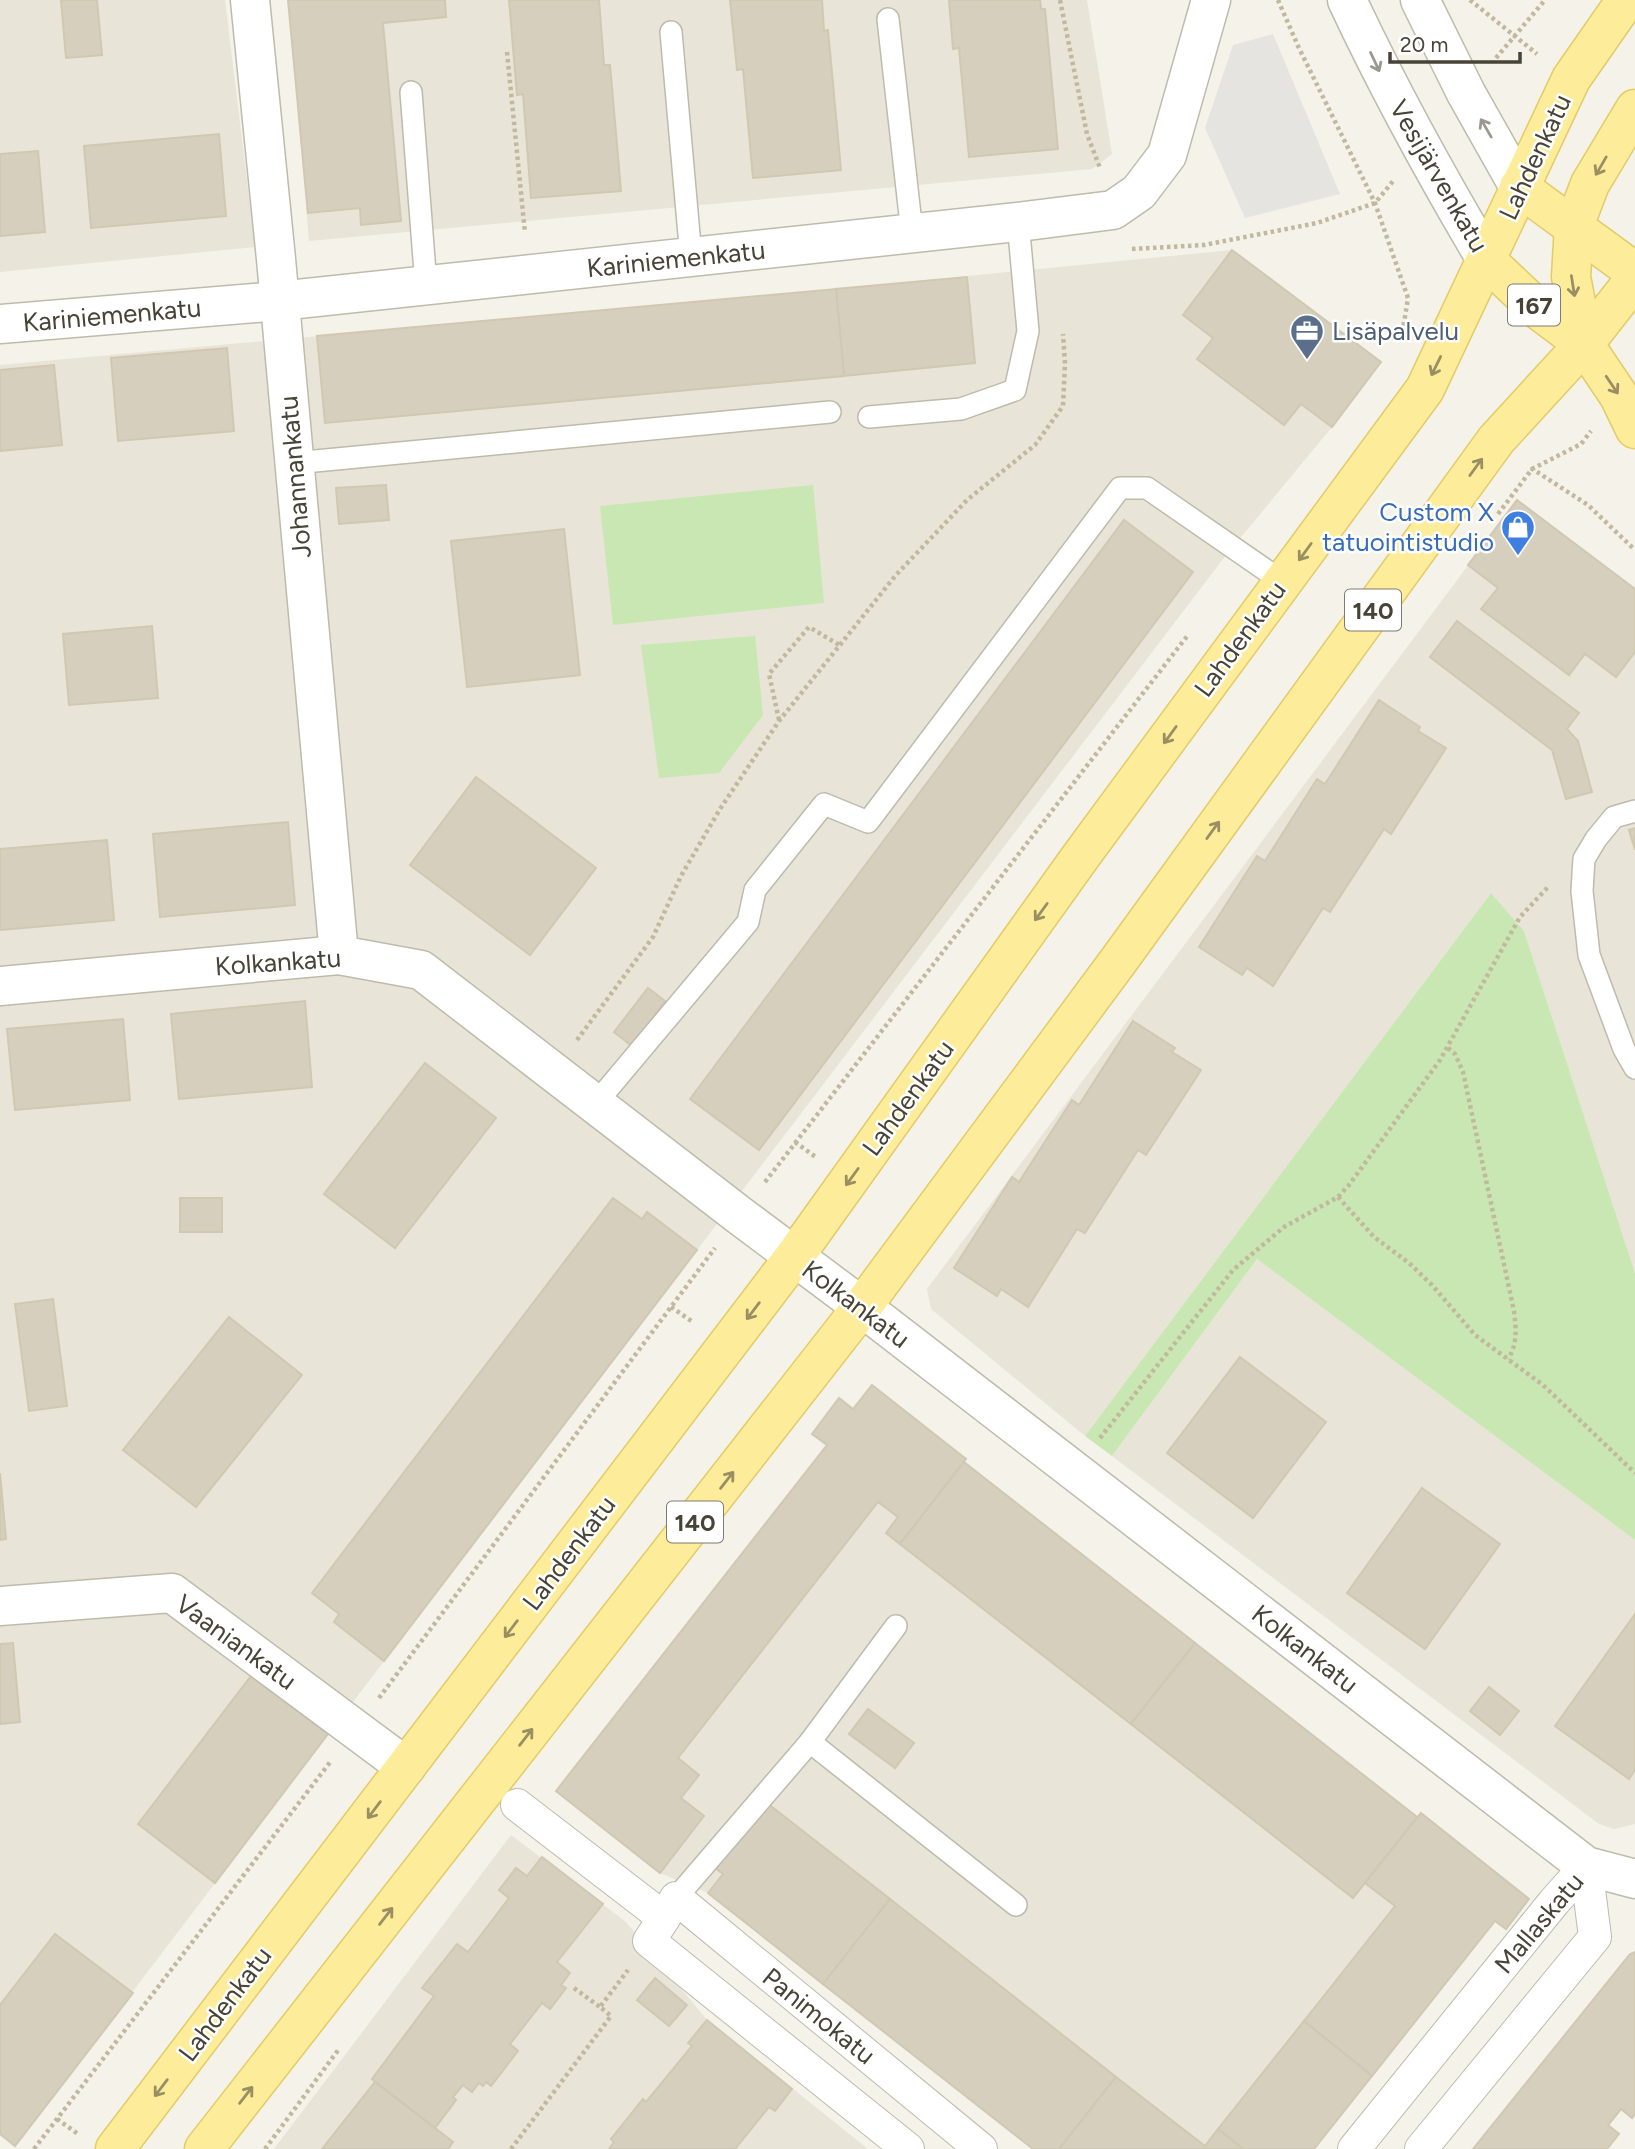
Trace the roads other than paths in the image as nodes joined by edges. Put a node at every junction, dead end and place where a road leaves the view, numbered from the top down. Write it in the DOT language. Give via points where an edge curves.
graph roads {
  1 [pos="250,0"];
  2 [pos="1211,0"];
  3 [pos="1347,0"];
  4 [pos="1420,0"];
  5 [pos="1626,0"];
  6 [pos="888,19"];
  7 [pos="671,32"];
  8 [pos="411,92"];
  9 [pos="1635,109"];
  10 [pos="1520,187"];
  11 [pos="1018,222"];
  12 [pos="1574,226"];
  13 [pos="912,233"];
  14 [pos="691,257"];
  15 [pos="1487,261"];
  16 [pos="1635,272"];
  17 [pos="1635,279"];
  18 [pos="426,285"];
  19 [pos="279,301"];
  20 [pos="0,324"];
  21 [pos="1584,344"];
  22 [pos="830,412"];
  23 [pos="869,417"];
  24 [pos="1635,429"];
  25 [pos="294,463"];
  26 [pos="1283,582"];
  27 [pos="1635,811"];
  28 [pos="339,955"];
  29 [pos="0,986"];
  30 [pos="1635,1068"];
  31 [pos="596,1103"];
  32 [pos="794,1257"];
  33 [pos="862,1307"];
  34 [pos="0,1606"];
  35 [pos="896,1626"];
  36 [pos="810,1742"];
  37 [pos="406,1767"];
  38 [pos="517,1805"];
  39 [pos="1586,1866"];
  40 [pos="1635,1879"];
  41 [pos="1016,1905"];
  42 [pos="663,1919"];
  43 [pos="751,1960"];
  44 [pos="1488,1985"];
  45 [pos="720,1998"];
  46 [pos="1529,2018"];
  47 [pos="843,2036"];
  48 [pos="813,2073"];
  49 [pos="926,2104"];
  50 [pos="1389,2106"];
  51 [pos="902,2144"];
  52 [pos="1425,2144"];
  53 [pos="115,2149"];
  54 [pos="204,2149"];
  55 [pos="981,2149"];
  56 [pos="1354,2149"];
  1 -- 19 [label="street, Johannankatu"];
  2 -- 11 [label="street, Kariniemenkatu" via="1167,155 1139,192 1113,210"];
  3 -- 15 [label="street, Vesijärvenkatu, one-way" via="1384,80"];
  10 -- 4 [label="street, one-way"];
  5 -- 10 [label="main road, Lahdenkatu" via="1572,79"];
  6 -- 13 [label="lane"];
  7 -- 14 [label="lane"];
  8 -- 18 [label="lane"];
  9 -- 12 [label="main road, one-way" via="1590,184"];
  10 -- 12 [label="main road"];
  10 -- 15 [label="main road, Lahdenkatu"];
  11 -- 13 [label="street, Kariniemenkatu"];
  11 -- 23 [label="lane" via="1028,331 1015,390 961,410"];
  12 -- 16 [label="main road"];
  12 -- 21 [label="main road, one-way" via="1571,277"];
  13 -- 14 [label="street, Kariniemenkatu"];
  14 -- 18 [label="street, Kariniemenkatu"];
  15 -- 21 [label="main road, Vesijärvenkatu / 167" via="1540,311"];
  15 -- 26 [label="main road, Lahdenkatu, one-way" via="1424,389"];
  17 -- 21 [label="main road, 140"];
  18 -- 19 [label="street, Kariniemenkatu"];
  19 -- 20 [label="street, Kariniemenkatu"];
  19 -- 25 [label="street, Johannankatu"];
  21 -- 24 [label="main road, Vesijärvenkatu / 167, one-way"];
  33 -- 21 [label="main road, 140, one-way" via="1496,440"];
  22 -- 25 [label="lane"];
  25 -- 28 [label="street, Johannankatu"];
  26 -- 31 [label="lane" via="1147,488 1120,488 868,822 824,804 755,890 748,922"];
  26 -- 32 [label="main road, Lahdenkatu, one-way"];
  27 -- 30 [label="lane" via="1614,817 1595,839 1584,859 1582,891 1589,955"];
  28 -- 29 [label="street, Kolkankatu"];
  28 -- 31 [label="street, Kolkankatu" via="421,970"];
  31 -- 32 [label="street, Kolkankatu"];
  32 -- 33 [label="street, Kolkankatu"];
  32 -- 37 [label="main road, Lahdenkatu, one-way"];
  33 -- 39 [label="street, Kolkankatu"];
  54 -- 33 [label="main road, 140, one-way"];
  34 -- 37 [label="street, Vaaniankatu" via="172,1593"];
  35 -- 36 [label="lane"];
  36 -- 41 [label="lane"];
  36 -- 42 [label="lane"];
  37 -- 53 [label="main road, Lahdenkatu, one-way"];
  38 -- 42 [label="street, Panimokatu"];
  39 -- 40 [label="street, Kolkankatu"];
  39 -- 44 [label="street, Mallaskatu"];
  39 -- 46 [label="street, Mallaskatu" via="1594,1937"];
  42 -- 43 [label="street, Panimokatu"];
  42 -- 45 [label="street, Panimokatu"];
  43 -- 45 [label="street"];
  43 -- 47 [label="street, Panimokatu"];
  44 -- 46 [label="street"];
  44 -- 50 [label="street, Mallaskatu"];
  45 -- 48 [label="street, Panimokatu"];
  46 -- 52 [label="street, Mallaskatu"];
  47 -- 48 [label="street"];
  47 -- 49 [label="street, Panimokatu"];
  48 -- 51 [label="street, Panimokatu"];
  49 -- 51 [label="street"];
  49 -- 55 [label="street, Panimokatu"];
  50 -- 52 [label="street"];
  50 -- 56 [label="street, Mallaskatu"];
}
